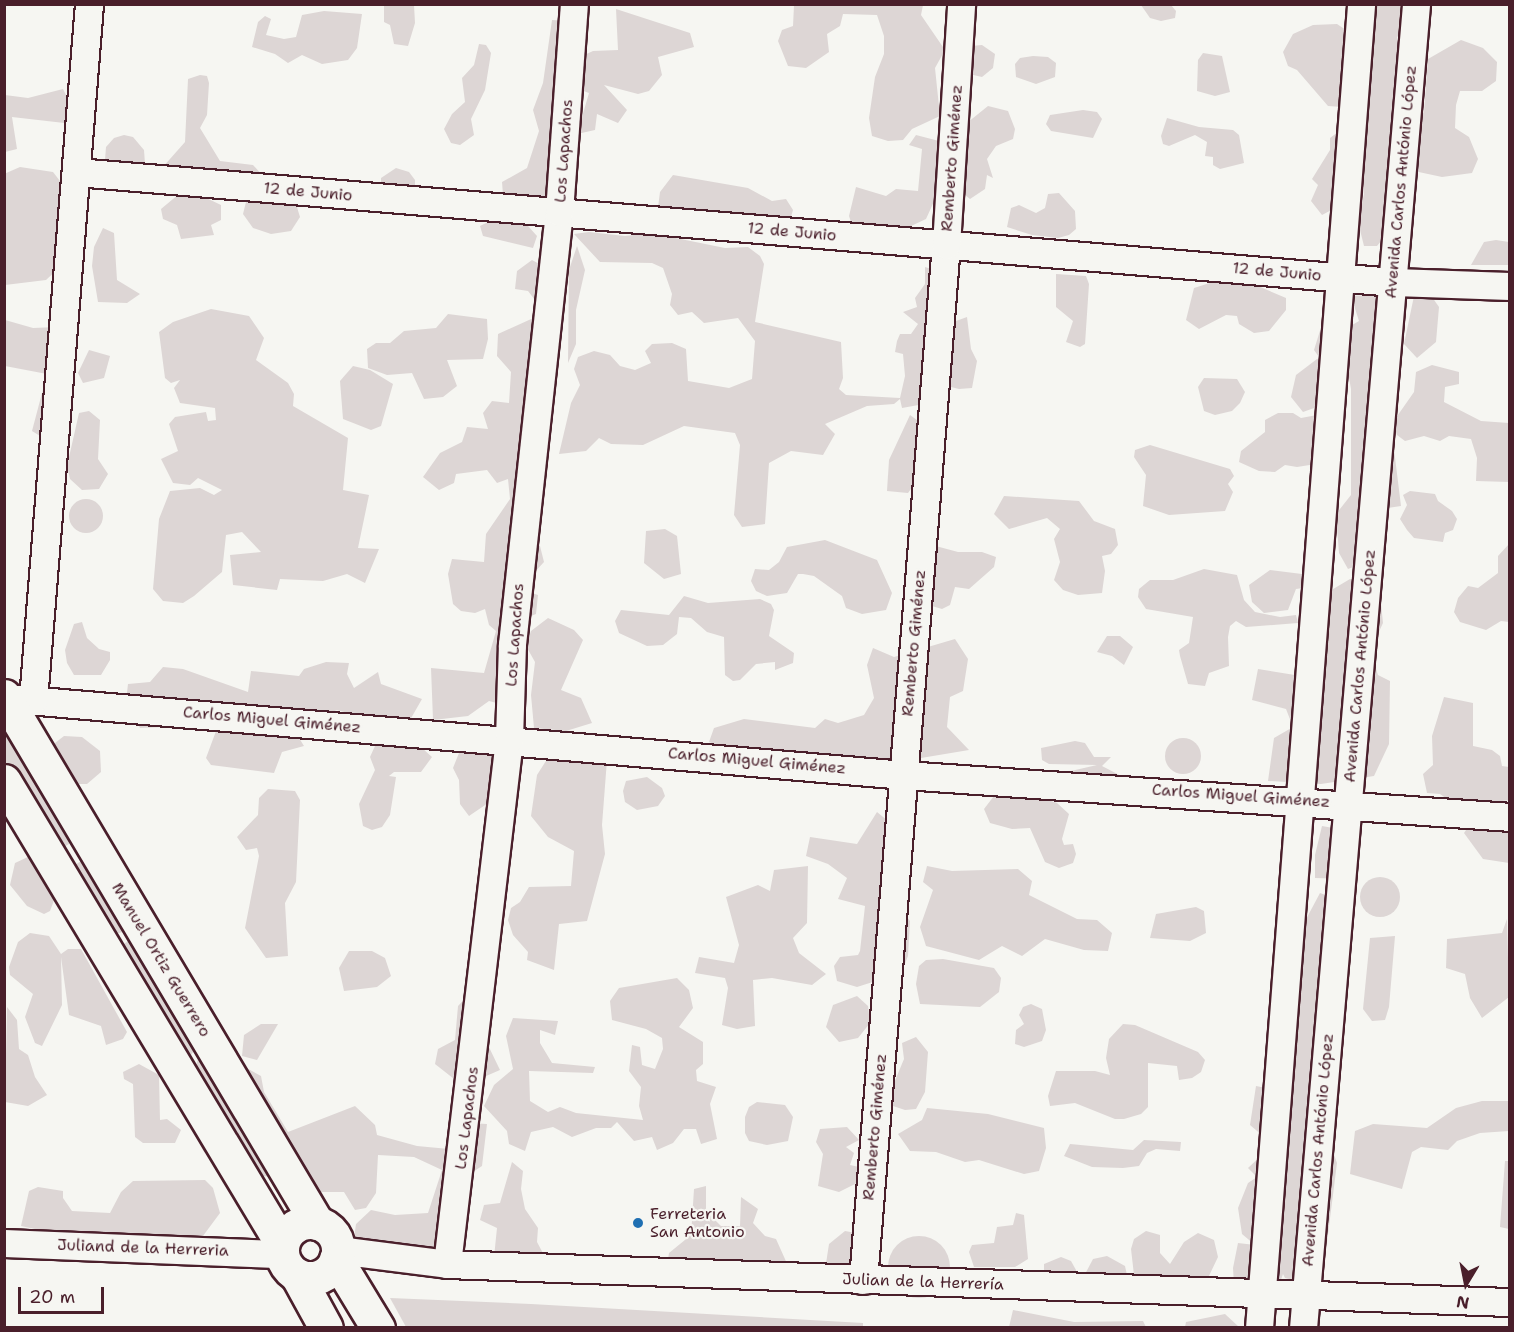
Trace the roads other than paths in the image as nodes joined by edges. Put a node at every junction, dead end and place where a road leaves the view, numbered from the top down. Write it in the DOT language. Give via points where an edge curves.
graph roads {
  1 [pos="89,4"];
  2 [pos="574,4"];
  3 [pos="961,4"];
  4 [pos="1361,4"];
  5 [pos="1416,4"];
  6 [pos="76,172"];
  7 [pos="559,212"];
  8 [pos="946,245"];
  9 [pos="1340,277"];
  10 [pos="1393,282"];
  11 [pos="1509,286"];
  12 [pos="12,698"];
  13 [pos="509,739"];
  14 [pos="904,775"];
  15 [pos="4,782"];
  16 [pos="1299,800"];
  17 [pos="1348,804"];
  18 [pos="1509,817"];
  19 [pos="317,1223"];
  20 [pos="4,1243"];
  21 [pos="337,1255"];
  22 [pos="287,1258"];
  23 [pos="447,1264"];
  24 [pos="863,1280"];
  25 [pos="1261,1293"];
  26 [pos="1306,1296"];
  27 [pos="1509,1302"];
  28 [pos="326,1328"];
  29 [pos="378,1328"];
  30 [pos="1258,1328"];
  31 [pos="1303,1328"];
  1 -- 6 [label="street"];
  2 -- 7 [label="street, Los Lapachos"];
  3 -- 8 [label="street, Remberto Giménez"];
  4 -- 9 [label="street"];
  5 -- 10 [label="street, Avenida Carlos António López"];
  6 -- 7 [label="street, 12 de Junio"];
  6 -- 12 [label="street"];
  7 -- 8 [label="street, 12 de Junio"];
  7 -- 13 [label="street, Los Lapachos" via="512,644"];
  8 -- 9 [label="street, 12 de Junio"];
  8 -- 14 [label="street, Remberto Giménez"];
  9 -- 10 [label="street, 12 de Junio"];
  9 -- 16 [label="street"];
  10 -- 11 [label="street, 12 de Junio"];
  10 -- 17 [label="street, Avenida Carlos António López"];
  12 -- 13 [label="street, Carlos Miguel Giménez"];
  12 -- 19 [label="street, Manuel Ortiz Guerrero"];
  13 -- 14 [label="street, Carlos Miguel Giménez"];
  13 -- 23 [label="street, Los Lapachos"];
  14 -- 16 [label="street, Carlos Miguel Giménez"];
  14 -- 24 [label="street, Remberto Giménez"];
  15 -- 22 [label="street"];
  16 -- 17 [label="street, Carlos Miguel Giménez"];
  16 -- 25 [label="street"];
  17 -- 18 [label="street, Carlos Miguel Giménez"];
  17 -- 26 [label="street, Avenida Carlos António López"];
  19 -- 21 [label="street, Manuel Ortiz Guerrero" via="332,1233"];
  19 -- 22 [label="street" via="299,1224"];
  20 -- 22 [label="street, Juliand de la Herreria"];
  21 -- 22 [label="street" via="325,1274 316,1277"];
  21 -- 23 [label="street, Julian de la Herrería"];
  21 -- 29 [label="street, Manuel Ortiz Guerrero"];
  22 -- 28 [label="street"];
  23 -- 24 [label="street, Julian de la Herrería"];
  24 -- 25 [label="street, Julian de la Herrería"];
  25 -- 26 [label="street, Julian de la Herrería"];
  25 -- 30 [label="street"];
  26 -- 27 [label="street, Julian de la Herrería"];
  26 -- 31 [label="street, Avenida Carlos António López"];
}
